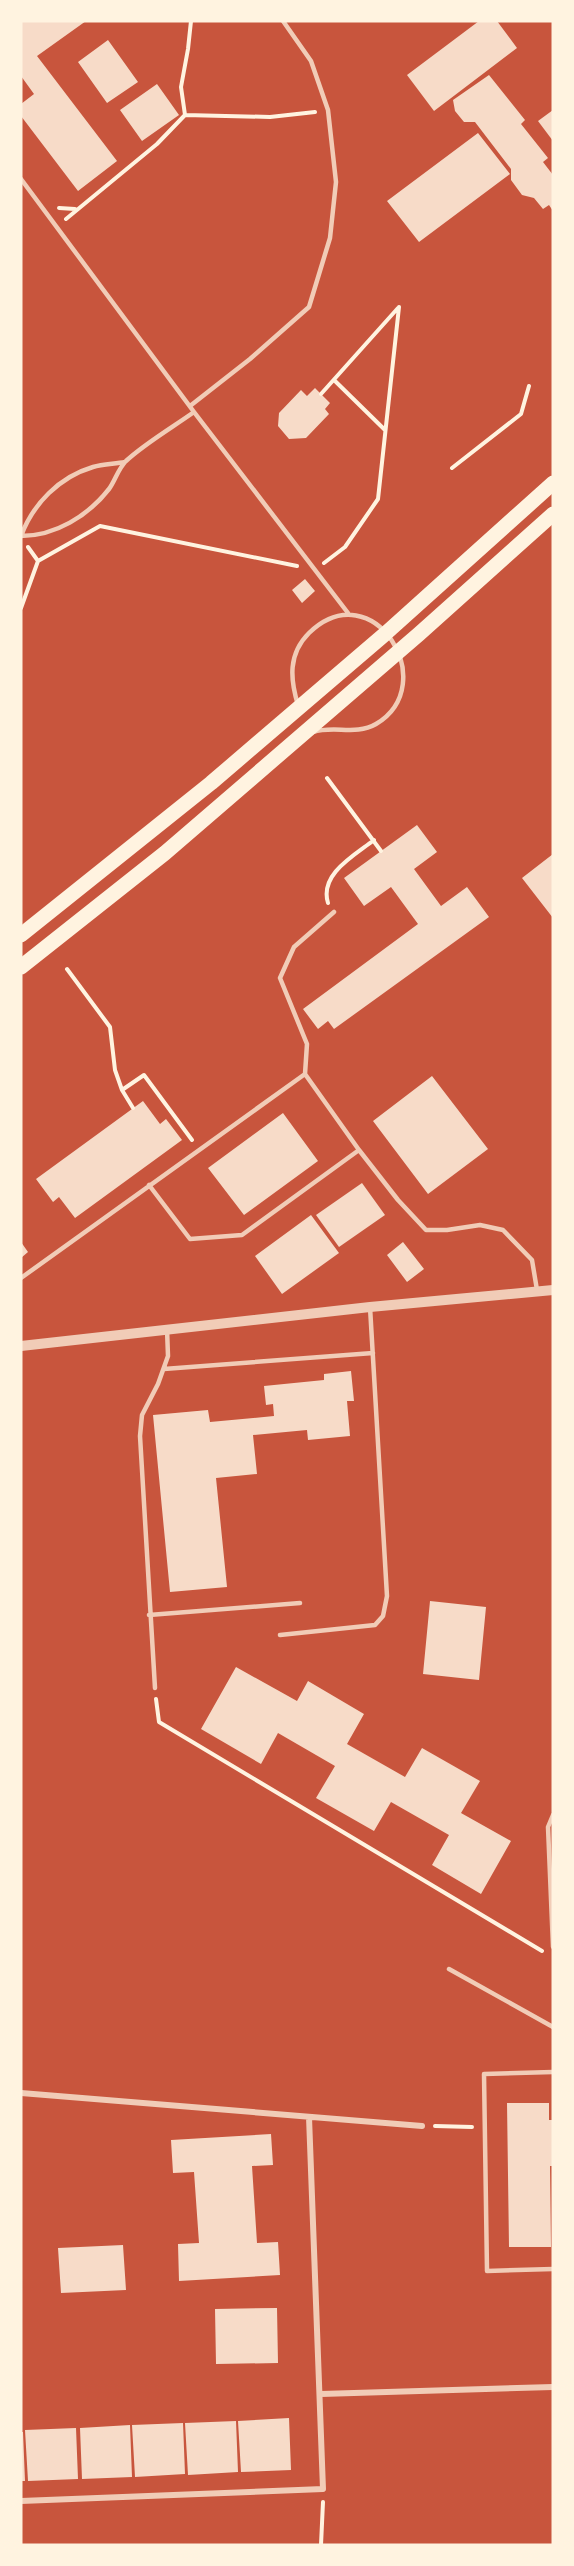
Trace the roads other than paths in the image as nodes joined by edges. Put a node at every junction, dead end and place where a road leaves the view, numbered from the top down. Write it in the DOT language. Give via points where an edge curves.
graph roads {
  1 [pos="284,21"];
  2 [pos="21,179"];
  3 [pos="190,406"];
  4 [pos="195,412"];
  5 [pos="125,462"];
  6 [pos="553,483"];
  7 [pos="553,514"];
  8 [pos="21,536"];
  9 [pos="348,613"];
  10 [pos="385,634"];
  11 [pos="399,651"];
  12 [pos="298,706"];
  13 [pos="285,747"];
  14 [pos="334,912"];
  15 [pos="21,934"];
  16 [pos="21,967"];
  17 [pos="305,1074"];
  18 [pos="359,1150"];
  19 [pos="149,1185"];
  20 [pos="21,1278"];
  21 [pos="553,1290"];
  22 [pos="537,1291"];
  23 [pos="370,1307"];
  24 [pos="167,1329"];
  25 [pos="21,1346"];
  26 [pos="373,1353"];
  27 [pos="164,1369"];
  28 [pos="300,1604"];
  29 [pos="149,1615"];
  30 [pos="280,1635"];
  31 [pos="155,1688"];
  32 [pos="553,1815"];
  33 [pos="553,1947"];
  34 [pos="449,1968"];
  35 [pos="553,2027"];
  36 [pos="553,2072"];
  37 [pos="21,2093"];
  38 [pos="309,2117"];
  39 [pos="422,2126"];
  40 [pos="553,2268"];
  41 [pos="553,2387"];
  42 [pos="321,2394"];
  43 [pos="21,2501"];
  1 -- 3 [label="lane" via="311,61 328,110 335,158 335,210 330,238 309,307"];
  2 -- 3 [label="lane"];
  3 -- 4 [label="lane"];
  4 -- 5 [label="lane"];
  4 -- 9 [label="lane"];
  5 -- 8 [label="lane" via="109,489 89,510 39,536"];
  5 -- 8 [label="lane" via="93,467 50,491 27,520"];
  6 -- 10 [label="main road"];
  7 -- 11 [label="main road"];
  9 -- 10 [label="lane" via="371,621"];
  9 -- 12 [label="lane" via="319,625 299,646 291,669"];
  10 -- 11 [label="lane"];
  10 -- 12 [label="main road"];
  11 -- 13 [label="main road"];
  11 -- 13 [label="lane" via="403,686 396,704 381,720 355,731 322,729"];
  12 -- 15 [label="main road" via="211,783"];
  13 -- 16 [label="main road" via="165,853"];
  14 -- 17 [label="lane" via="294,947 280,978 307,1044"];
  17 -- 18 [label="lane"];
  17 -- 19 [label="lane"];
  18 -- 19 [label="lane" via="242,1235 190,1239"];
  18 -- 22 [label="lane" via="426,1230 480,1225 503,1230 532,1260"];
  19 -- 20 [label="lane"];
  21 -- 22 [label="street"];
  22 -- 23 [label="street"];
  23 -- 24 [label="street"];
  23 -- 26 [label="lane"];
  24 -- 25 [label="street"];
  24 -- 27 [label="lane" via="168,1356"];
  26 -- 27 [label="lane"];
  26 -- 30 [label="lane" via="387,1596 383,1616 375,1625"];
  27 -- 29 [label="lane" via="142,1415 140,1436"];
  28 -- 29 [label="lane"];
  29 -- 31 [label="lane"];
  32 -- 33 [label="lane" via="548,1827"];
  34 -- 35 [label="lane"];
  36 -- 40 [label="lane" via="484,2074 487,2271"];
  37 -- 38 [label="street"];
  38 -- 39 [label="street"];
  38 -- 42 [label="street"];
  41 -- 42 [label="street"];
  42 -- 43 [label="street" via="323,2489"];
}
